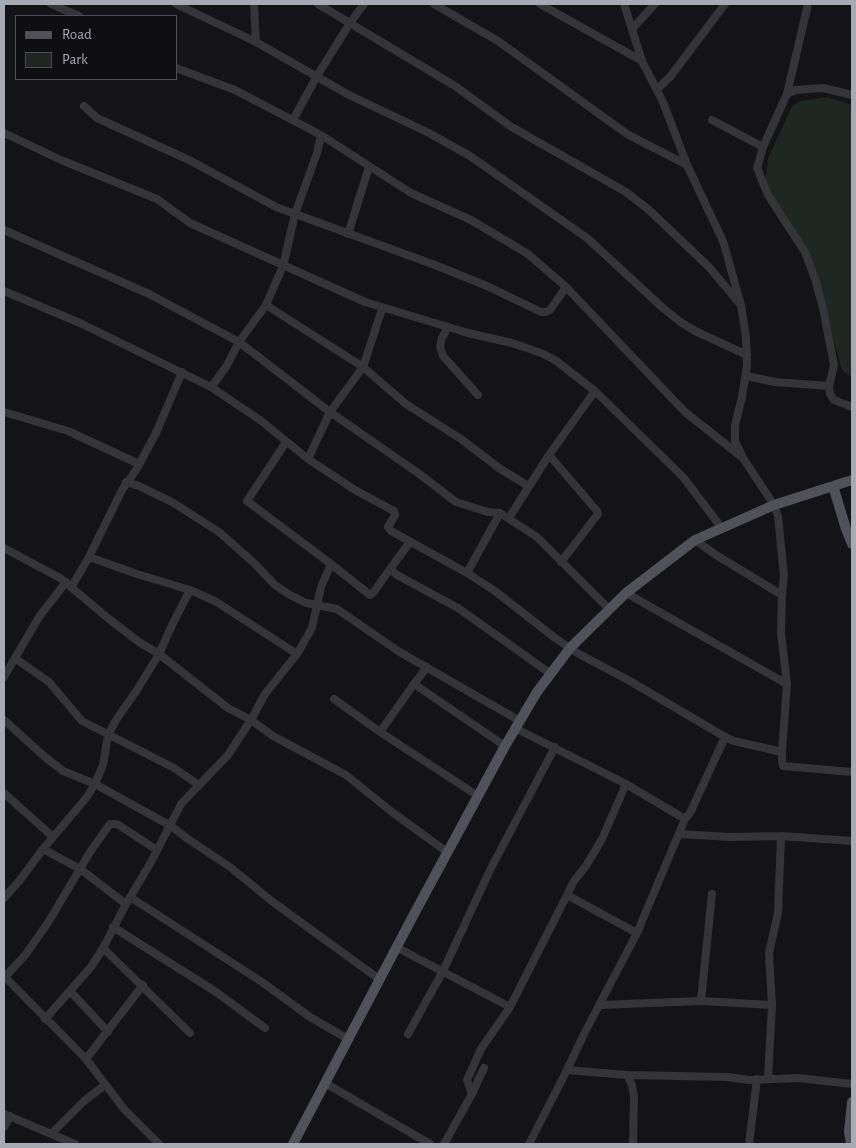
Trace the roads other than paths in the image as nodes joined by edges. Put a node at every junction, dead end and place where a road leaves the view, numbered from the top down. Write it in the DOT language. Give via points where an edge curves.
graph roads {
  1 [pos="51,4"];
  2 [pos="176,4"];
  3 [pos="254,4"];
  4 [pos="318,4"];
  5 [pos="364,4"];
  6 [pos="434,4"];
  7 [pos="540,4"];
  8 [pos="624,4"];
  9 [pos="655,4"];
  10 [pos="725,4"];
  11 [pos="808,4"];
  12 [pos="77,15"];
  13 [pos="350,23"];
  14 [pos="632,29"];
  15 [pos="256,42"];
  16 [pos="642,62"];
  17 [pos="178,69"];
  18 [pos="317,76"];
  19 [pos="657,89"];
  20 [pos="788,94"];
  21 [pos="852,95"];
  22 [pos="84,106"];
  23 [pos="293,120"];
  24 [pos="712,120"];
  25 [pos="4,132"];
  26 [pos="321,135"];
  27 [pos="763,147"];
  28 [pos="687,165"];
  29 [pos="370,166"];
  30 [pos="295,214"];
  31 [pos="4,230"];
  32 [pos="348,234"];
  33 [pos="283,266"];
  34 [pos="566,287"];
  35 [pos="4,291"];
  36 [pos="266,305"];
  37 [pos="741,305"];
  38 [pos="382,309"];
  39 [pos="448,327"];
  40 [pos="239,342"];
  41 [pos="747,355"];
  42 [pos="363,367"];
  43 [pos="182,372"];
  44 [pos="746,376"];
  45 [pos="829,386"];
  46 [pos="211,387"];
  47 [pos="596,391"];
  48 [pos="478,395"];
  49 [pos="852,407"];
  50 [pos="4,412"];
  51 [pos="330,412"];
  52 [pos="286,442"];
  53 [pos="549,455"];
  54 [pos="743,458"];
  55 [pos="308,459"];
  56 [pos="139,464"];
  57 [pos="852,480"];
  58 [pos="126,482"];
  59 [pos="528,486"];
  60 [pos="833,486"];
  61 [pos="774,505"];
  62 [pos="500,513"];
  63 [pos="509,518"];
  64 [pos="721,527"];
  65 [pos="695,540"];
  66 [pos="410,542"];
  67 [pos="852,544"];
  68 [pos="4,548"];
  69 [pos="89,557"];
  70 [pos="561,562"];
  71 [pos="331,564"];
  72 [pos="390,569"];
  73 [pos="466,572"];
  74 [pos="69,584"];
  75 [pos="190,590"];
  76 [pos="626,593"];
  77 [pos="782,595"];
  78 [pos="316,605"];
  79 [pos="609,609"];
  80 [pos="570,648"];
  81 [pos="159,654"];
  82 [pos="297,654"];
  83 [pos="16,659"];
  84 [pos="427,667"];
  85 [pos="550,674"];
  86 [pos="4,677"];
  87 [pos="414,684"];
  88 [pos="787,684"];
  89 [pos="334,699"];
  90 [pos="4,720"];
  91 [pos="251,720"];
  92 [pos="518,724"];
  93 [pos="380,732"];
  94 [pos="108,735"];
  95 [pos="726,737"];
  96 [pos="505,746"];
  97 [pos="555,747"];
  98 [pos="782,752"];
  99 [pos="852,772"];
  100 [pos="95,784"];
  101 [pos="626,784"];
  102 [pos="199,785"];
  103 [pos="4,793"];
  104 [pos="478,796"];
  105 [pos="685,819"];
  106 [pos="171,826"];
  107 [pos="680,834"];
  108 [pos="781,836"];
  109 [pos="53,837"];
  110 [pos="852,841"];
  111 [pos="43,849"];
  112 [pos="157,850"];
  113 [pos="447,852"];
  114 [pos="80,869"];
  115 [pos="712,894"];
  116 [pos="566,895"];
  117 [pos="4,898"];
  118 [pos="128,900"];
  119 [pos="113,927"];
  120 [pos="637,933"];
  121 [pos="396,947"];
  122 [pos="103,948"];
  123 [pos="443,971"];
  124 [pos="4,977"];
  125 [pos="380,978"];
  126 [pos="143,985"];
  127 [pos="70,991"];
  128 [pos="701,1000"];
  129 [pos="599,1005"];
  130 [pos="772,1005"];
  131 [pos="510,1007"];
  132 [pos="44,1018"];
  133 [pos="265,1028"];
  134 [pos="108,1032"];
  135 [pos="190,1033"];
  136 [pos="408,1034"];
  137 [pos="348,1038"];
  138 [pos="86,1059"];
  139 [pos="484,1068"];
  140 [pos="567,1070"];
  141 [pos="628,1075"];
  142 [pos="768,1078"];
  143 [pos="756,1079"];
  144 [pos="325,1083"];
  145 [pos="852,1084"];
  146 [pos="106,1085"];
  147 [pos="472,1094"];
  148 [pos="852,1102"];
  149 [pos="7,1115"];
  150 [pos="4,1127"];
  151 [pos="51,1134"];
  152 [pos="75,1144"];
  153 [pos="159,1144"];
  154 [pos="293,1144"];
  155 [pos="430,1144"];
  156 [pos="444,1144"];
  157 [pos="529,1144"];
  158 [pos="633,1144"];
  159 [pos="749,1144"];
  160 [pos="851,1144"];
  1 -- 12 [label="street"];
  2 -- 15 [label="street"];
  3 -- 15 [label="street"];
  4 -- 13 [label="street"];
  5 -- 13 [label="street"];
  6 -- 28 [label="street" via="498,41 627,134"];
  7 -- 16 [label="street"];
  8 -- 14 [label="street"];
  9 -- 14 [label="street"];
  10 -- 19 [label="street" via="670,77"];
  11 -- 20 [label="street"];
  13 -- 18 [label="street"];
  13 -- 37 [label="street" via="455,86 510,126 626,192 708,267"];
  14 -- 16 [label="street"];
  15 -- 18 [label="street"];
  16 -- 19 [label="street"];
  17 -- 23 [label="street" via="234,90"];
  18 -- 23 [label="street"];
  18 -- 41 [label="street" via="488,167 587,238 678,321"];
  19 -- 28 [label="street"];
  20 -- 21 [label="street" via="796,90 823,88"];
  20 -- 27 [label="street"];
  22 -- 30 [label="street" via="97,118 190,160 252,195"];
  23 -- 26 [label="street"];
  24 -- 27 [label="street"];
  25 -- 33 [label="street" via="61,160 158,199 190,223"];
  26 -- 29 [label="street"];
  26 -- 30 [label="street"];
  27 -- 45 [label="street" via="759,174 768,195 805,252 823,308 834,365"];
  28 -- 37 [label="street" via="723,241"];
  29 -- 32 [label="street"];
  29 -- 34 [label="street" via="423,199 491,231 528,254"];
  30 -- 32 [label="street"];
  30 -- 33 [label="street"];
  31 -- 40 [label="street" via="149,294"];
  32 -- 34 [label="street" via="487,286 541,312 550,310"];
  33 -- 36 [label="street"];
  33 -- 38 [label="street"];
  34 -- 54 [label="street" via="685,412"];
  35 -- 43 [label="street"];
  36 -- 40 [label="street"];
  36 -- 42 [label="street"];
  37 -- 41 [label="street"];
  38 -- 39 [label="street"];
  38 -- 42 [label="street"];
  39 -- 47 [label="street" via="541,352"];
  39 -- 48 [label="street" via="440,347 443,356"];
  40 -- 46 [label="street"];
  40 -- 51 [label="street"];
  41 -- 44 [label="street"];
  42 -- 51 [label="street"];
  42 -- 59 [label="street" via="406,404"];
  43 -- 46 [label="street"];
  43 -- 56 [label="street"];
  44 -- 45 [label="street"];
  44 -- 54 [label="street" via="735,425 736,441"];
  45 -- 49 [label="street" via="834,400"];
  46 -- 52 [label="street"];
  47 -- 53 [label="street"];
  47 -- 64 [label="street" via="683,476"];
  50 -- 56 [label="street" via="68,431"];
  51 -- 55 [label="street"];
  51 -- 62 [label="street" via="456,502"];
  52 -- 55 [label="street"];
  52 -- 71 [label="street" via="247,500"];
  53 -- 59 [label="street"];
  53 -- 70 [label="street" via="598,514"];
  54 -- 61 [label="street"];
  55 -- 66 [label="street" via="394,511 388,529"];
  56 -- 58 [label="street"];
  57 -- 60 [label="main road"];
  58 -- 69 [label="street"];
  58 -- 78 [label="street" via="197,517 219,532 280,588"];
  59 -- 63 [label="street"];
  60 -- 61 [label="main road"];
  60 -- 67 [label="main road"];
  61 -- 64 [label="main road"];
  61 -- 77 [label="street" via="782,546"];
  62 -- 63 [label="street"];
  62 -- 73 [label="street"];
  63 -- 70 [label="street" via="537,537"];
  64 -- 65 [label="main road"];
  65 -- 76 [label="main road"];
  65 -- 77 [label="street"];
  66 -- 72 [label="street"];
  66 -- 73 [label="street"];
  68 -- 74 [label="street"];
  69 -- 74 [label="street"];
  69 -- 75 [label="street"];
  70 -- 79 [label="street"];
  71 -- 72 [label="street" via="370,595"];
  71 -- 78 [label="street"];
  72 -- 85 [label="street" via="458,608"];
  73 -- 80 [label="street"];
  74 -- 81 [label="street" via="109,619"];
  74 -- 83 [label="street" via="39,617"];
  75 -- 81 [label="street"];
  75 -- 82 [label="street" via="217,603"];
  76 -- 79 [label="main road"];
  76 -- 88 [label="street"];
  77 -- 88 [label="street" via="782,649"];
  78 -- 82 [label="street" via="312,628"];
  78 -- 84 [label="street" via="338,609"];
  79 -- 80 [label="main road"];
  80 -- 85 [label="main road"];
  80 -- 95 [label="street"];
  81 -- 91 [label="street" via="228,708"];
  81 -- 94 [label="street"];
  82 -- 91 [label="street" via="269,688"];
  83 -- 86 [label="street"];
  83 -- 94 [label="street" via="49,682 79,719"];
  84 -- 87 [label="street"];
  84 -- 92 [label="street"];
  85 -- 92 [label="main road"];
  87 -- 93 [label="street"];
  87 -- 96 [label="street"];
  88 -- 98 [label="street"];
  89 -- 93 [label="street"];
  90 -- 100 [label="street" via="63,771"];
  91 -- 102 [label="street" via="228,755"];
  91 -- 113 [label="street" via="273,736 346,775"];
  92 -- 96 [label="main road"];
  92 -- 97 [label="street"];
  93 -- 104 [label="street"];
  94 -- 100 [label="street" via="103,765"];
  94 -- 102 [label="street" via="174,768"];
  95 -- 98 [label="street"];
  95 -- 105 [label="street"];
  96 -- 104 [label="main road"];
  97 -- 101 [label="street"];
  97 -- 123 [label="street" via="490,870"];
  98 -- 99 [label="street" via="783,766"];
  100 -- 106 [label="street"];
  100 -- 109 [label="street"];
  101 -- 105 [label="street"];
  101 -- 116 [label="street" via="602,839"];
  102 -- 106 [label="street" via="181,804"];
  103 -- 109 [label="street"];
  104 -- 113 [label="main road"];
  105 -- 107 [label="street"];
  106 -- 112 [label="street"];
  106 -- 125 [label="street"];
  107 -- 108 [label="street"];
  107 -- 120 [label="street"];
  108 -- 110 [label="street"];
  108 -- 130 [label="street" via="777,924 769,953"];
  109 -- 111 [label="street"];
  111 -- 114 [label="street"];
  111 -- 117 [label="street"];
  112 -- 114 [label="street" via="113,823"];
  112 -- 118 [label="street"];
  113 -- 121 [label="main road"];
  114 -- 118 [label="street"];
  114 -- 124 [label="street" via="26,954"];
  115 -- 128 [label="street"];
  116 -- 120 [label="street"];
  116 -- 131 [label="street"];
  118 -- 119 [label="street"];
  118 -- 137 [label="street"];
  119 -- 122 [label="street"];
  119 -- 133 [label="street" via="216,992"];
  120 -- 129 [label="street"];
  121 -- 123 [label="street"];
  121 -- 125 [label="main road"];
  122 -- 126 [label="street"];
  122 -- 127 [label="street"];
  123 -- 131 [label="street"];
  123 -- 136 [label="street"];
  124 -- 132 [label="street"];
  125 -- 137 [label="main road"];
  126 -- 134 [label="street"];
  126 -- 135 [label="street"];
  127 -- 132 [label="street"];
  127 -- 134 [label="street"];
  128 -- 129 [label="street"];
  128 -- 130 [label="street"];
  129 -- 140 [label="street"];
  130 -- 142 [label="street"];
  131 -- 147 [label="street" via="481,1049 467,1080"];
  132 -- 138 [label="street"];
  134 -- 138 [label="street"];
  137 -- 144 [label="main road"];
  138 -- 146 [label="street"];
  139 -- 147 [label="street"];
  140 -- 141 [label="street"];
  140 -- 157 [label="street"];
  141 -- 143 [label="street"];
  141 -- 158 [label="street" via="634,1097"];
  142 -- 143 [label="street"];
  142 -- 145 [label="street"];
  143 -- 159 [label="street"];
  144 -- 154 [label="main road"];
  144 -- 155 [label="street"];
  146 -- 151 [label="street" via="84,1101"];
  146 -- 153 [label="street" via="124,1109"];
  147 -- 156 [label="street"];
  148 -- 160 [label="main road"];
  149 -- 150 [label="street"];
  149 -- 151 [label="street"];
  151 -- 152 [label="street"];
}
